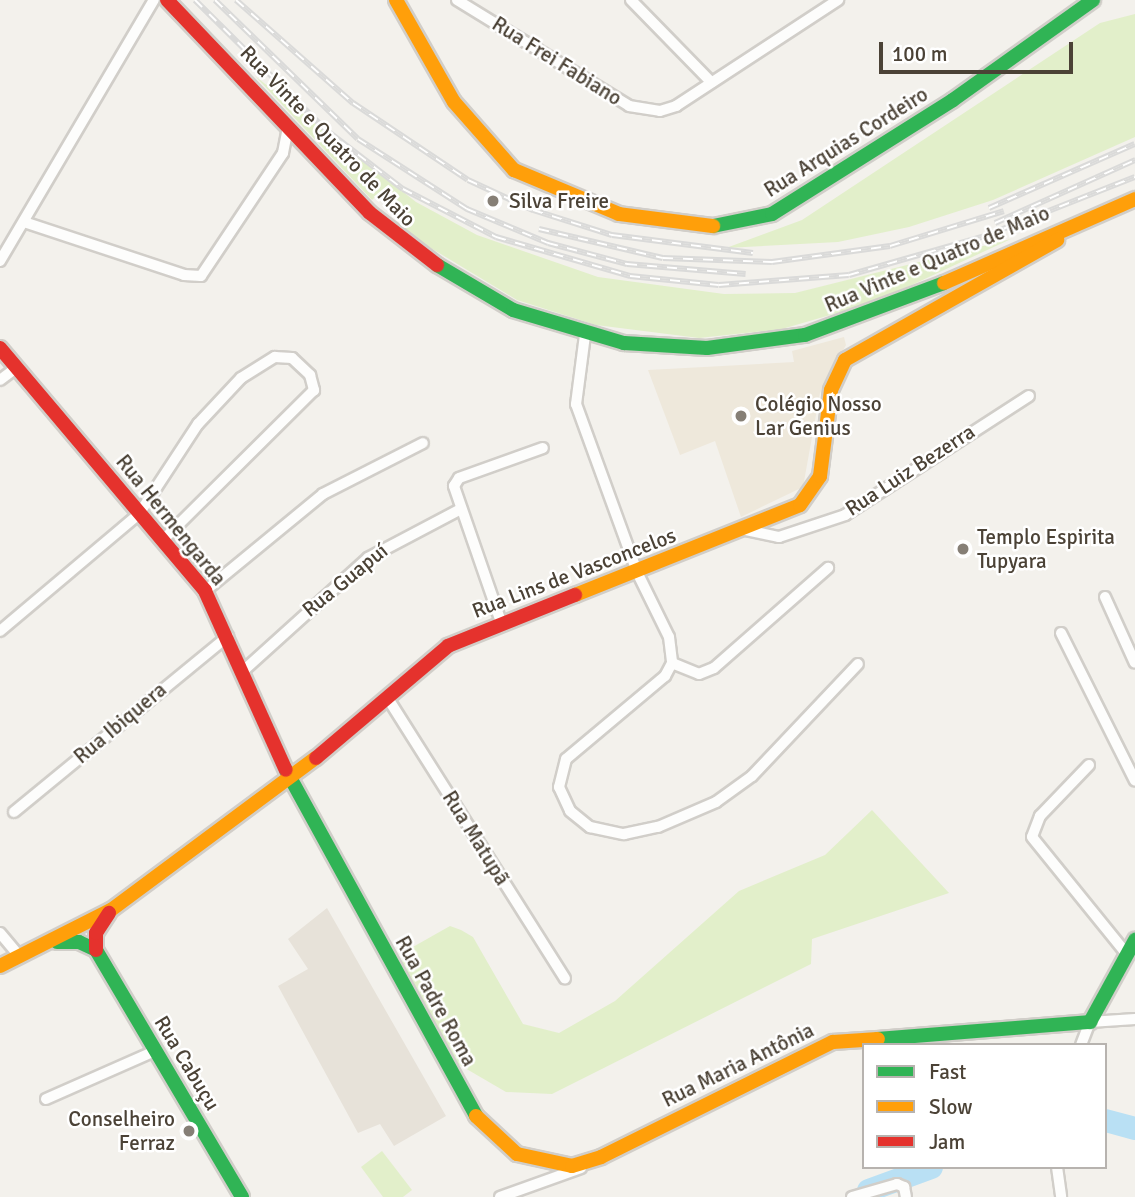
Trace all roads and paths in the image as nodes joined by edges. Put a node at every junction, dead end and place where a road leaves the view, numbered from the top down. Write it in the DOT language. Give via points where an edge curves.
graph roads {
  1 [pos="154,0"];
  2 [pos="167,0"];
  3 [pos="396,0"];
  4 [pos="457,0"];
  5 [pos="631,0"];
  6 [pos="838,0"];
  7 [pos="1094,0"];
  8 [pos="711,82"];
  9 [pos="288,126"];
  10 [pos="1135,199"];
  11 [pos="1111,209"];
  12 [pos="27,223"];
  13 [pos="0,261"];
  14 [pos="584,341"];
  15 [pos="0,348"];
  16 [pos="16,368"];
  17 [pos="0,380"];
  18 [pos="1029,396"];
  19 [pos="423,443"];
  20 [pos="543,448"];
  21 [pos="461,509"];
  22 [pos="139,514"];
  23 [pos="746,530"];
  24 [pos="162,541"];
  25 [pos="828,568"];
  26 [pos="637,572"];
  27 [pos="205,591"];
  28 [pos="1105,597"];
  29 [pos="501,622"];
  30 [pos="0,631"];
  31 [pos="1061,633"];
  32 [pos="228,636"];
  33 [pos="672,663"];
  34 [pos="1135,663"];
  35 [pos="858,664"];
  36 [pos="243,671"];
  37 [pos="387,696"];
  38 [pos="1089,765"];
  39 [pos="290,780"];
  40 [pos="1135,781"];
  41 [pos="14,812"];
  42 [pos="111,910"];
  43 [pos="0,933"];
  44 [pos="54,942"];
  45 [pos="1130,946"];
  46 [pos="96,950"];
  47 [pos="20,957"];
  48 [pos="0,965"];
  49 [pos="565,979"];
  50 [pos="1135,1019"];
  51 [pos="1090,1022"];
  52 [pos="1082,1043"];
  53 [pos="155,1051"];
  54 [pos="46,1099"];
  55 [pos="601,1157"];
  56 [pos="1057,1169"];
  57 [pos="242,1197"];
  58 [pos="500,1197"];
  59 [pos="852,1197"];
  60 [pos="906,1197"];
  61 [pos="1061,1197"];
  1 -- 12 [label="street"];
  2 -- 9 [label="main road, Rua Vinte e Quatro de Maio"];
  3 -- 7 [label="main road, Rua Arquias Cordeiro" via="454,102 514,170 619,214 696,227 747,223 772,214 953,100"];
  4 -- 8 [label="street, Rua Frei Fabiano" via="629,106 660,111"];
  5 -- 8 [label="street"];
  6 -- 8 [label="street, Rua Frei Fabiano"];
  9 -- 12 [label="street" via="283,153 201,276 184,275"];
  9 -- 14 [label="main road, Rua Vinte e Quatro de Maio" via="370,213 424,259 513,310"];
  10 -- 11 [label="main road, Rua Vinte e Quatro de Maio"];
  11 -- 14 [label="main road, Rua Vinte e Quatro de Maio" via="890,306 804,335 697,348"];
  11 -- 23 [label="main road, Rua Lins de Vasconcelos" via="854,353 831,390 820,476 812,492 784,514"];
  12 -- 13 [label="street"];
  14 -- 26 [label="street" via="576,404"];
  15 -- 16 [label="main road, Rua Hermengarda"];
  16 -- 17 [label="street"];
  16 -- 22 [label="main road, Rua Hermengarda"];
  18 -- 23 [label="street, Rua Luiz Bezerra" via="845,515 779,537"];
  19 -- 27 [label="street" via="323,494"];
  20 -- 21 [label="street" via="459,478 453,486"];
  21 -- 29 [label="street"];
  21 -- 36 [label="street, Rua Guapuí" via="368,558"];
  22 -- 24 [label="main road, Rua Hermengarda"];
  22 -- 24 [label="street" via="198,424 241,378 284,356 310,375 314,390 308,398"];
  22 -- 30 [label="street"];
  23 -- 26 [label="main road, Rua Lins de Vasconcelos"];
  24 -- 27 [label="main road, Rua Hermengarda"];
  25 -- 33 [label="street" via="714,668 699,674"];
  26 -- 29 [label="main road, Rua Lins de Vasconcelos"];
  26 -- 33 [label="street" via="669,637"];
  27 -- 32 [label="main road, Rua Hermengarda"];
  28 -- 34 [label="street"];
  29 -- 37 [label="main road, Rua Lins de Vasconcelos" via="448,646"];
  31 -- 40 [label="street"];
  32 -- 36 [label="main road, Rua Hermengarda"];
  32 -- 41 [label="street, Rua Ibiquera"];
  33 -- 35 [label="street" via="665,676 566,759 559,786 579,821 624,834 658,827 716,802 752,776"];
  36 -- 39 [label="main road, Rua Hermengarda"];
  37 -- 39 [label="main road, Rua Lins de Vasconcelos"];
  37 -- 49 [label="street, Rua Matupã"];
  38 -- 45 [label="street" via="1040,816 1032,837"];
  39 -- 42 [label="main road, Rua Lins de Vasconcelos"];
  39 -- 55 [label="main road, Rua Padre Roma" via="482,1127 517,1154 545,1164 572,1166"];
  42 -- 44 [label="main road, Rua Lins de Vasconcelos"];
  42 -- 46 [label="main road" via="96,933"];
  43 -- 47 [label="street"];
  44 -- 46 [label="main road" via="79,942"];
  44 -- 47 [label="main road, Rua Lins de Vasconcelos"];
  45 -- 51 [label="main road"];
  46 -- 53 [label="main road, Rua Cabuçu"];
  47 -- 48 [label="main road, Rua Lins de Vasconcelos"];
  50 -- 51 [label="street, Rua Maria Antônia"];
  51 -- 52 [label="street"];
  51 -- 55 [label="main road, Rua Maria Antônia" via="833,1042"];
  53 -- 54 [label="street"];
  53 -- 57 [label="main road, Rua Cabuçu"];
  55 -- 58 [label="street, Rua Maria Antônia" via="566,1177"];
  56 -- 61 [label="street"];
  59 -- 60 [label="street" via="897,1184 904,1187"];
}
